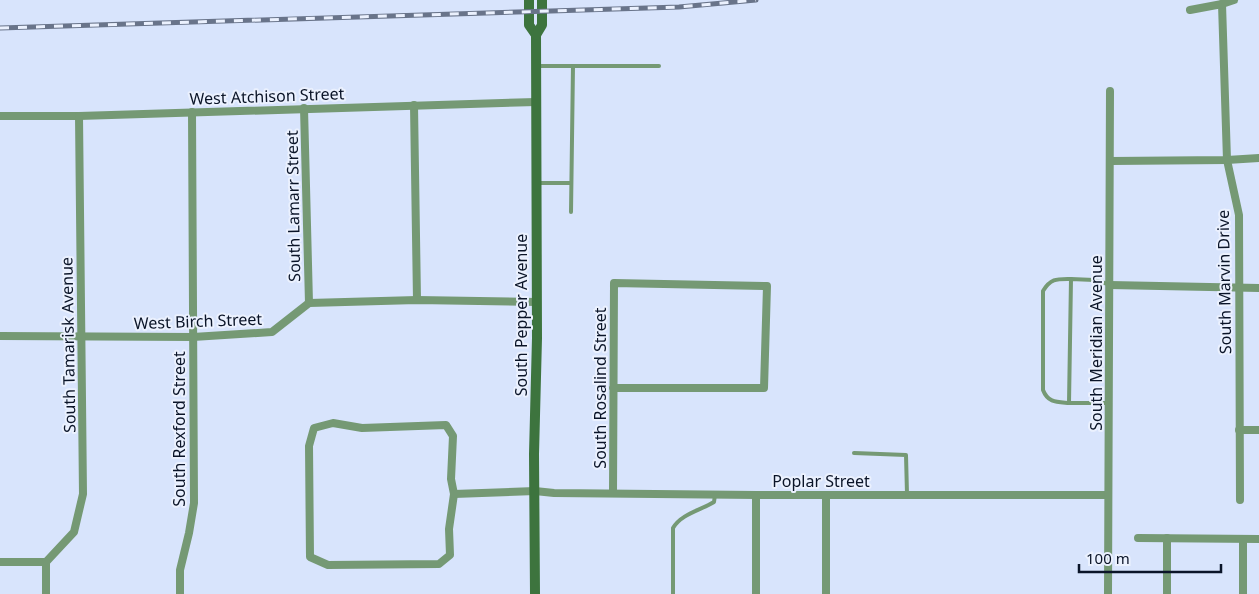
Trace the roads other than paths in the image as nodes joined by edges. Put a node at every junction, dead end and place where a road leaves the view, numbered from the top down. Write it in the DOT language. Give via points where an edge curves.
graph roads {
  1 [pos="529,0"];
  2 [pos="542,0"];
  3 [pos="1234,0"];
  4 [pos="1222,4"];
  5 [pos="1190,10"];
  6 [pos="536,35"];
  7 [pos="536,66"];
  8 [pos="573,66"];
  9 [pos="659,66"];
  10 [pos="1110,91"];
  11 [pos="536,102"];
  12 [pos="414,105"];
  13 [pos="304,108"];
  14 [pos="192,112"];
  15 [pos="0,116"];
  16 [pos="79,116"];
  17 [pos="1259,158"];
  18 [pos="1226,160"];
  19 [pos="1111,161"];
  20 [pos="536,183"];
  21 [pos="571,183"];
  22 [pos="571,212"];
  23 [pos="1071,279"];
  24 [pos="1110,285"];
  25 [pos="1240,287"];
  26 [pos="1259,288"];
  27 [pos="418,300"];
  28 [pos="536,302"];
  29 [pos="309,303"];
  30 [pos="0,336"];
  31 [pos="81,336"];
  32 [pos="193,337"];
  33 [pos="613,388"];
  34 [pos="1069,403"];
  35 [pos="1110,403"];
  36 [pos="1239,430"];
  37 [pos="1259,430"];
  38 [pos="854,453"];
  39 [pos="535,491"];
  40 [pos="613,493"];
  41 [pos="454,494"];
  42 [pos="715,494"];
  43 [pos="756,495"];
  44 [pos="826,495"];
  45 [pos="907,495"];
  46 [pos="1108,495"];
  47 [pos="1240,500"];
  48 [pos="1138,538"];
  49 [pos="1167,538"];
  50 [pos="1244,539"];
  51 [pos="1259,539"];
  52 [pos="0,562"];
  53 [pos="46,562"];
  54 [pos="46,594"];
  55 [pos="180,594"];
  56 [pos="535,594"];
  57 [pos="673,594"];
  58 [pos="756,594"];
  59 [pos="826,594"];
  60 [pos="1108,594"];
  61 [pos="1167,594"];
  62 [pos="1243,594"];
  1 -- 6 [label="main road, South Pepper Avenue" via="529,25"];
  2 -- 6 [label="main road, South Pepper Avenue" via="542,25"];
  3 -- 4 [label="street"];
  4 -- 5 [label="street"];
  4 -- 18 [label="street, South Marvin Drive"];
  6 -- 7 [label="main road, South Pepper Avenue"];
  7 -- 8 [label="lane"];
  7 -- 11 [label="main road, South Pepper Avenue"];
  8 -- 9 [label="lane"];
  8 -- 21 [label="lane"];
  10 -- 19 [label="street, South Meridian Avenue"];
  11 -- 12 [label="street, West Atchison Street"];
  11 -- 20 [label="main road, South Pepper Avenue"];
  12 -- 13 [label="street, West Atchison Street"];
  12 -- 27 [label="street"];
  13 -- 14 [label="street, West Atchison Street"];
  13 -- 29 [label="street, South Lamarr Street"];
  14 -- 16 [label="street, West Atchison Street"];
  14 -- 32 [label="street, South Rexford Street"];
  15 -- 16 [label="street, West Atchison Street"];
  16 -- 31 [label="street, South Tamarisk Avenue"];
  17 -- 18 [label="street"];
  18 -- 19 [label="street"];
  18 -- 25 [label="street, South Marvin Drive" via="1239,216"];
  19 -- 24 [label="street, South Meridian Avenue"];
  20 -- 21 [label="lane"];
  20 -- 28 [label="main road, South Pepper Avenue"];
  21 -- 22 [label="lane"];
  23 -- 24 [label="lane" via="1094,280"];
  23 -- 34 [label="lane"];
  23 -- 34 [label="lane" via="1056,279 1043,291 1043,390 1053,402"];
  24 -- 25 [label="street"];
  24 -- 35 [label="street, South Meridian Avenue"];
  25 -- 26 [label="street"];
  25 -- 36 [label="street, South Marvin Drive"];
  27 -- 28 [label="street"];
  27 -- 29 [label="street"];
  28 -- 39 [label="main road, South Pepper Avenue"];
  29 -- 32 [label="street, West Birch Street" via="272,332"];
  30 -- 31 [label="street, West Birch Street"];
  31 -- 32 [label="street, West Birch Street"];
  31 -- 53 [label="street, South Tamarisk Avenue" via="84,494 74,532"];
  32 -- 55 [label="street, South Rexford Street" via="194,503 180,570"];
  33 -- 33 [label="street, South Rosalind Street" via="614,283 767,286 764,388"];
  33 -- 40 [label="street, South Rosalind Street"];
  34 -- 35 [label="lane"];
  35 -- 46 [label="street, South Meridian Avenue"];
  36 -- 37 [label="street"];
  36 -- 47 [label="street, South Marvin Drive"];
  38 -- 45 [label="lane" via="906,454"];
  39 -- 40 [label="street, Poplar Street"];
  39 -- 41 [label="street, Poplar Street"];
  39 -- 56 [label="main road, South Pepper Avenue"];
  40 -- 42 [label="street, Poplar Street"];
  41 -- 41 [label="street" via="450,555 439,564 328,565 310,557 309,446 314,428 333,423 362,428 446,425 453,436 451,479"];
  42 -- 43 [label="street, Poplar Street"];
  42 -- 57 [label="lane" via="714,502 676,522 673,528"];
  43 -- 44 [label="street, Poplar Street"];
  43 -- 58 [label="street"];
  44 -- 45 [label="street, Poplar Street"];
  44 -- 59 [label="street"];
  45 -- 46 [label="street, Poplar Street"];
  46 -- 60 [label="street, South Meridian Avenue"];
  48 -- 49 [label="street"];
  49 -- 50 [label="street"];
  49 -- 61 [label="street"];
  50 -- 51 [label="street"];
  50 -- 62 [label="street"];
  52 -- 53 [label="street"];
  53 -- 54 [label="street"];
}
